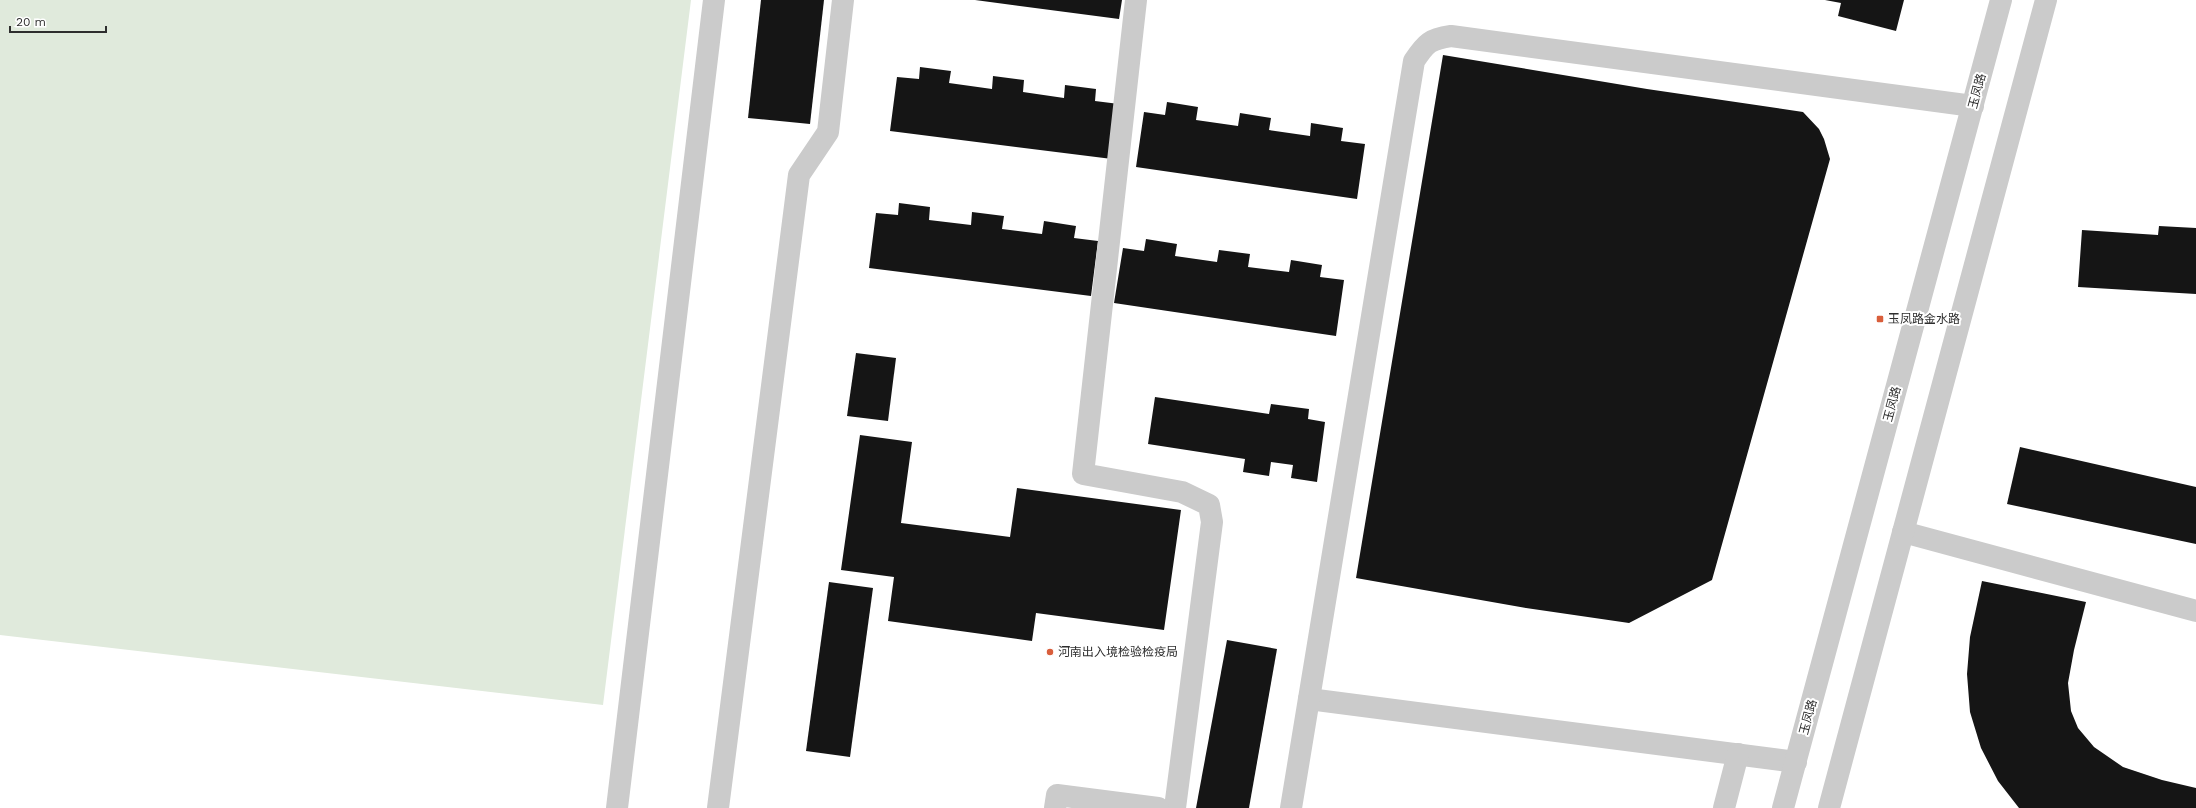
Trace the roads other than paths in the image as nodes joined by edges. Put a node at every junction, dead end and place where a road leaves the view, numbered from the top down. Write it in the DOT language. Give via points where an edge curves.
graph roads {
  1 [pos="714,0"];
  2 [pos="843,0"];
  3 [pos="1136,0"];
  4 [pos="2001,0"];
  5 [pos="2046,0"];
  6 [pos="1973,106"];
  7 [pos="1903,532"];
  8 [pos="2196,611"];
  9 [pos="1308,699"];
  10 [pos="1738,754"];
  11 [pos="1796,762"];
  12 [pos="617,808"];
  13 [pos="718,808"];
  14 [pos="1055,808"];
  15 [pos="1158,808"];
  16 [pos="1175,808"];
  17 [pos="1290,808"];
  18 [pos="1724,808"];
  19 [pos="1783,808"];
  20 [pos="1829,808"];
  1 -- 12 [label="street"];
  2 -- 13 [label="street" via="828,132 799,175"];
  3 -- 16 [label="street" via="1083,474 1182,492 1209,505 1212,522"];
  4 -- 6 [label="street, 玉凤路"];
  5 -- 7 [label="street"];
  6 -- 9 [label="street" via="1451,36 1437,38 1425,44 1414,61"];
  6 -- 11 [label="street, 玉凤路"];
  7 -- 8 [label="street"];
  7 -- 20 [label="street"];
  9 -- 10 [label="street"];
  9 -- 17 [label="street"];
  10 -- 11 [label="street"];
  10 -- 18 [label="street"];
  11 -- 19 [label="street, 玉凤路"];
  14 -- 15 [label="street" via="1057,795"];
}
